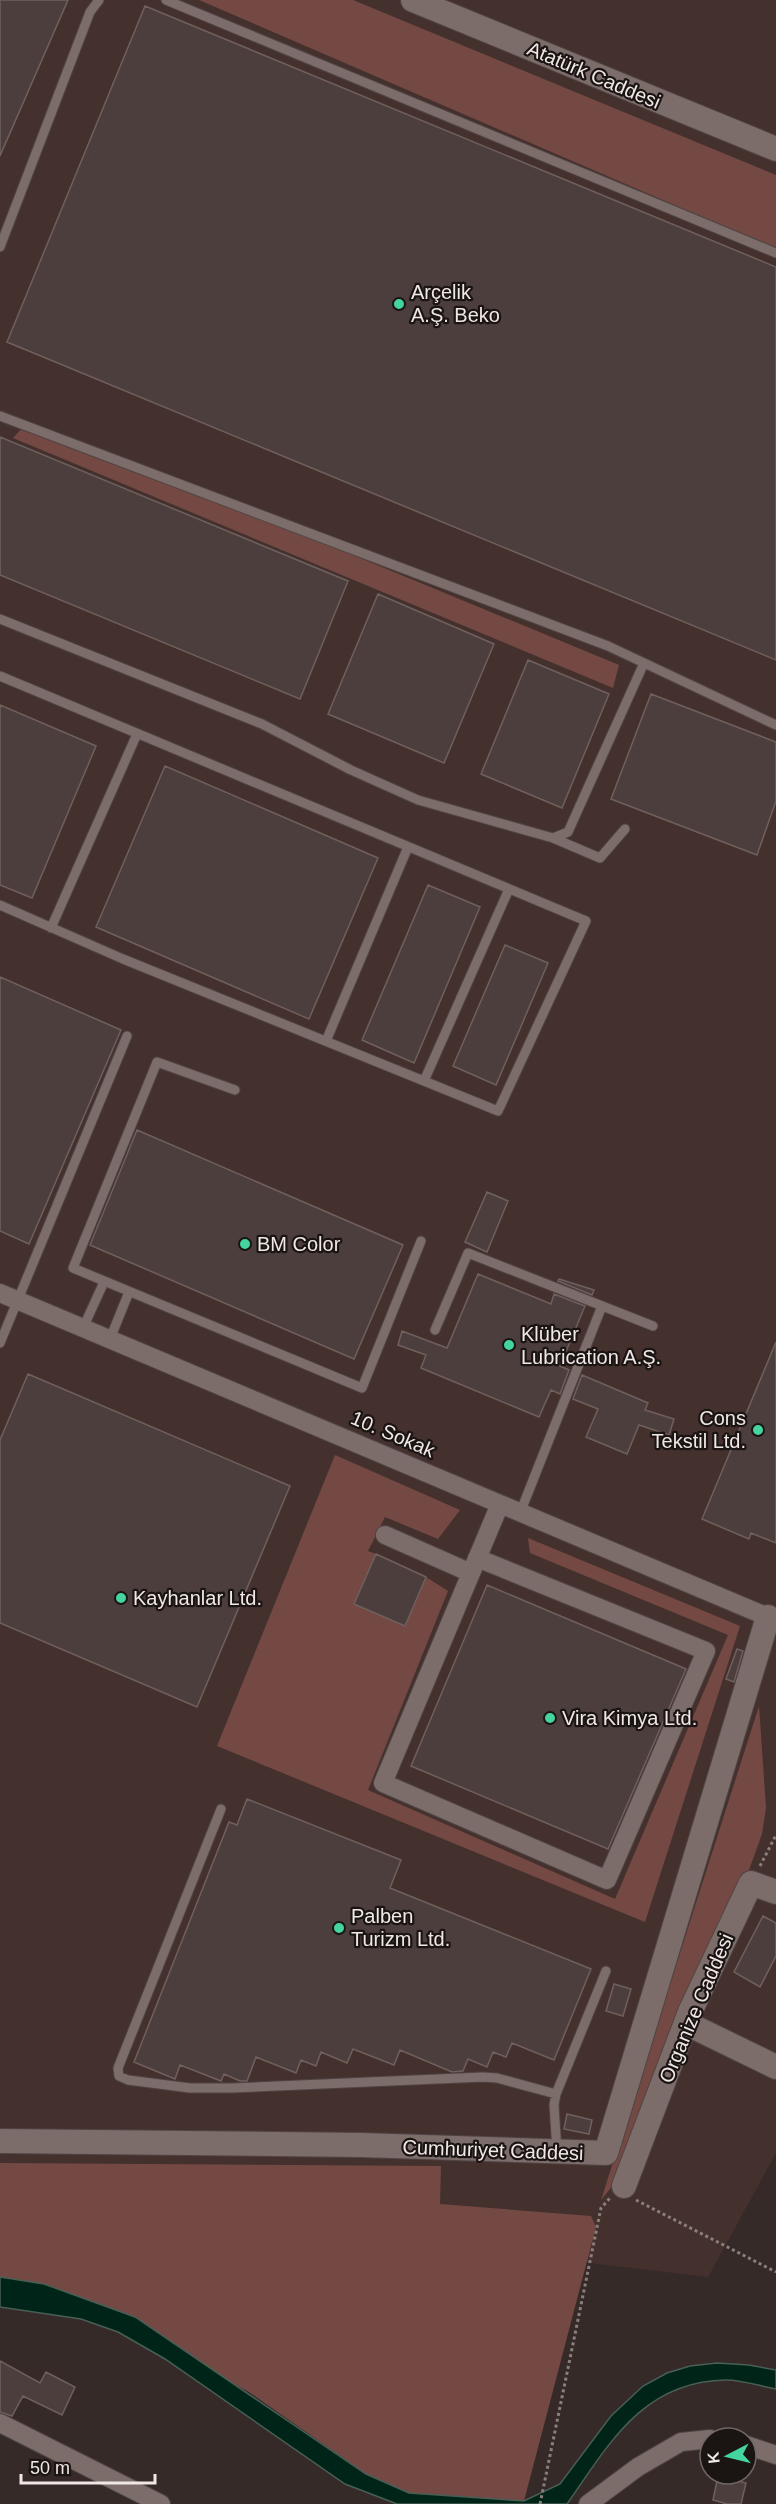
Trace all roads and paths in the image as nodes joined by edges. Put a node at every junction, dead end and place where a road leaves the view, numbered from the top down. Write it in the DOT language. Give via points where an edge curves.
graph roads {
  1 [pos="99,0"];
  2 [pos="166,0"];
  3 [pos="413,0"];
  4 [pos="776,149"];
  5 [pos="0,248"];
  6 [pos="776,253"];
  7 [pos="0,416"];
  8 [pos="0,619"];
  9 [pos="644,663"];
  10 [pos="0,676"];
  11 [pos="776,725"];
  12 [pos="137,734"];
  13 [pos="625,829"];
  14 [pos="553,838"];
  15 [pos="408,847"];
  16 [pos="509,889"];
  17 [pos="0,905"];
  18 [pos="51,927"];
  19 [pos="127,1036"];
  20 [pos="326,1041"];
  21 [pos="424,1081"];
  22 [pos="235,1090"];
  23 [pos="422,1241"];
  24 [pos="104,1282"];
  25 [pos="129,1292"];
  26 [pos="0,1293"];
  27 [pos="18,1300"];
  28 [pos="602,1306"];
  29 [pos="653,1326"];
  30 [pos="83,1328"];
  31 [pos="435,1330"];
  32 [pos="110,1339"];
  33 [pos="0,1343"];
  34 [pos="500,1504"];
  35 [pos="520,1513"];
  36 [pos="385,1535"];
  37 [pos="474,1565"];
  38 [pos="772,1616"];
  39 [pos="221,1809"];
  40 [pos="776,1835"];
  41 [pos="750,1883"];
  42 [pos="776,1892"];
  43 [pos="606,1971"];
  44 [pos="696,2028"];
  45 [pos="776,2067"];
  46 [pos="556,2094"];
  47 [pos="0,2141"];
  48 [pos="557,2152"];
  49 [pos="624,2193"];
  50 [pos="776,2272"];
  51 [pos="0,2423"];
  52 [pos="698,2440"];
  53 [pos="758,2449"];
  54 [pos="776,2455"];
  55 [pos="161,2504"];
  56 [pos="540,2504"];
  57 [pos="588,2504"];
  1 -- 5 [label="lane" via="90,12"];
  2 -- 6 [label="lane"];
  3 -- 4 [label="street, Atatürk Caddesi"];
  7 -- 9 [label="lane"];
  8 -- 14 [label="lane" via="262,724 418,800"];
  9 -- 11 [label="lane"];
  9 -- 14 [label="lane" via="568,832"];
  10 -- 12 [label="lane"];
  12 -- 15 [label="lane"];
  12 -- 18 [label="lane"];
  13 -- 14 [label="lane" via="600,858"];
  15 -- 16 [label="lane"];
  15 -- 20 [label="lane"];
  16 -- 21 [label="lane"];
  16 -- 21 [label="lane" via="586,921 498,1111"];
  17 -- 18 [label="lane"];
  18 -- 20 [label="lane"];
  19 -- 27 [label="lane"];
  20 -- 21 [label="lane"];
  22 -- 24 [label="lane" via="157,1062 72,1268"];
  23 -- 25 [label="lane" via="362,1388"];
  24 -- 25 [label="lane"];
  24 -- 30 [label="lane"];
  25 -- 32 [label="lane"];
  26 -- 27 [label="street, 10. Sokak"];
  27 -- 30 [label="street, 10. Sokak"];
  27 -- 33 [label="lane"];
  28 -- 29 [label="lane"];
  28 -- 31 [label="lane" via="468,1253"];
  28 -- 35 [label="lane"];
  30 -- 32 [label="street, 10. Sokak"];
  32 -- 34 [label="street, 10. Sokak"];
  34 -- 35 [label="street, 10. Sokak"];
  34 -- 37 [label="street"];
  35 -- 38 [label="street, 10. Sokak"];
  36 -- 37 [label="street"];
  37 -- 37 [label="street" via="383,1783 607,1880 706,1651"];
  38 -- 48 [label="street, Cumhuriyet Caddesi" via="606,2153"];
  39 -- 46 [label="lane" via="118,2068 119,2076 190,2088 497,2078"];
  40 -- 41 [label="path"];
  41 -- 42 [label="street"];
  41 -- 49 [label="street, Organize Caddesi" via="690,2012"];
  43 -- 46 [label="lane"];
  44 -- 45 [label="street"];
  46 -- 48 [label="lane"];
  47 -- 48 [label="street, Cumhuriyet Caddesi" via="361,2145"];
  49 -- 50 [label="path"];
  49 -- 56 [label="path" via="601,2208"];
  51 -- 55 [label="street"];
  52 -- 57 [label="street" via="681,2442 638,2467"];
  53 -- 54 [label="street"];
}
